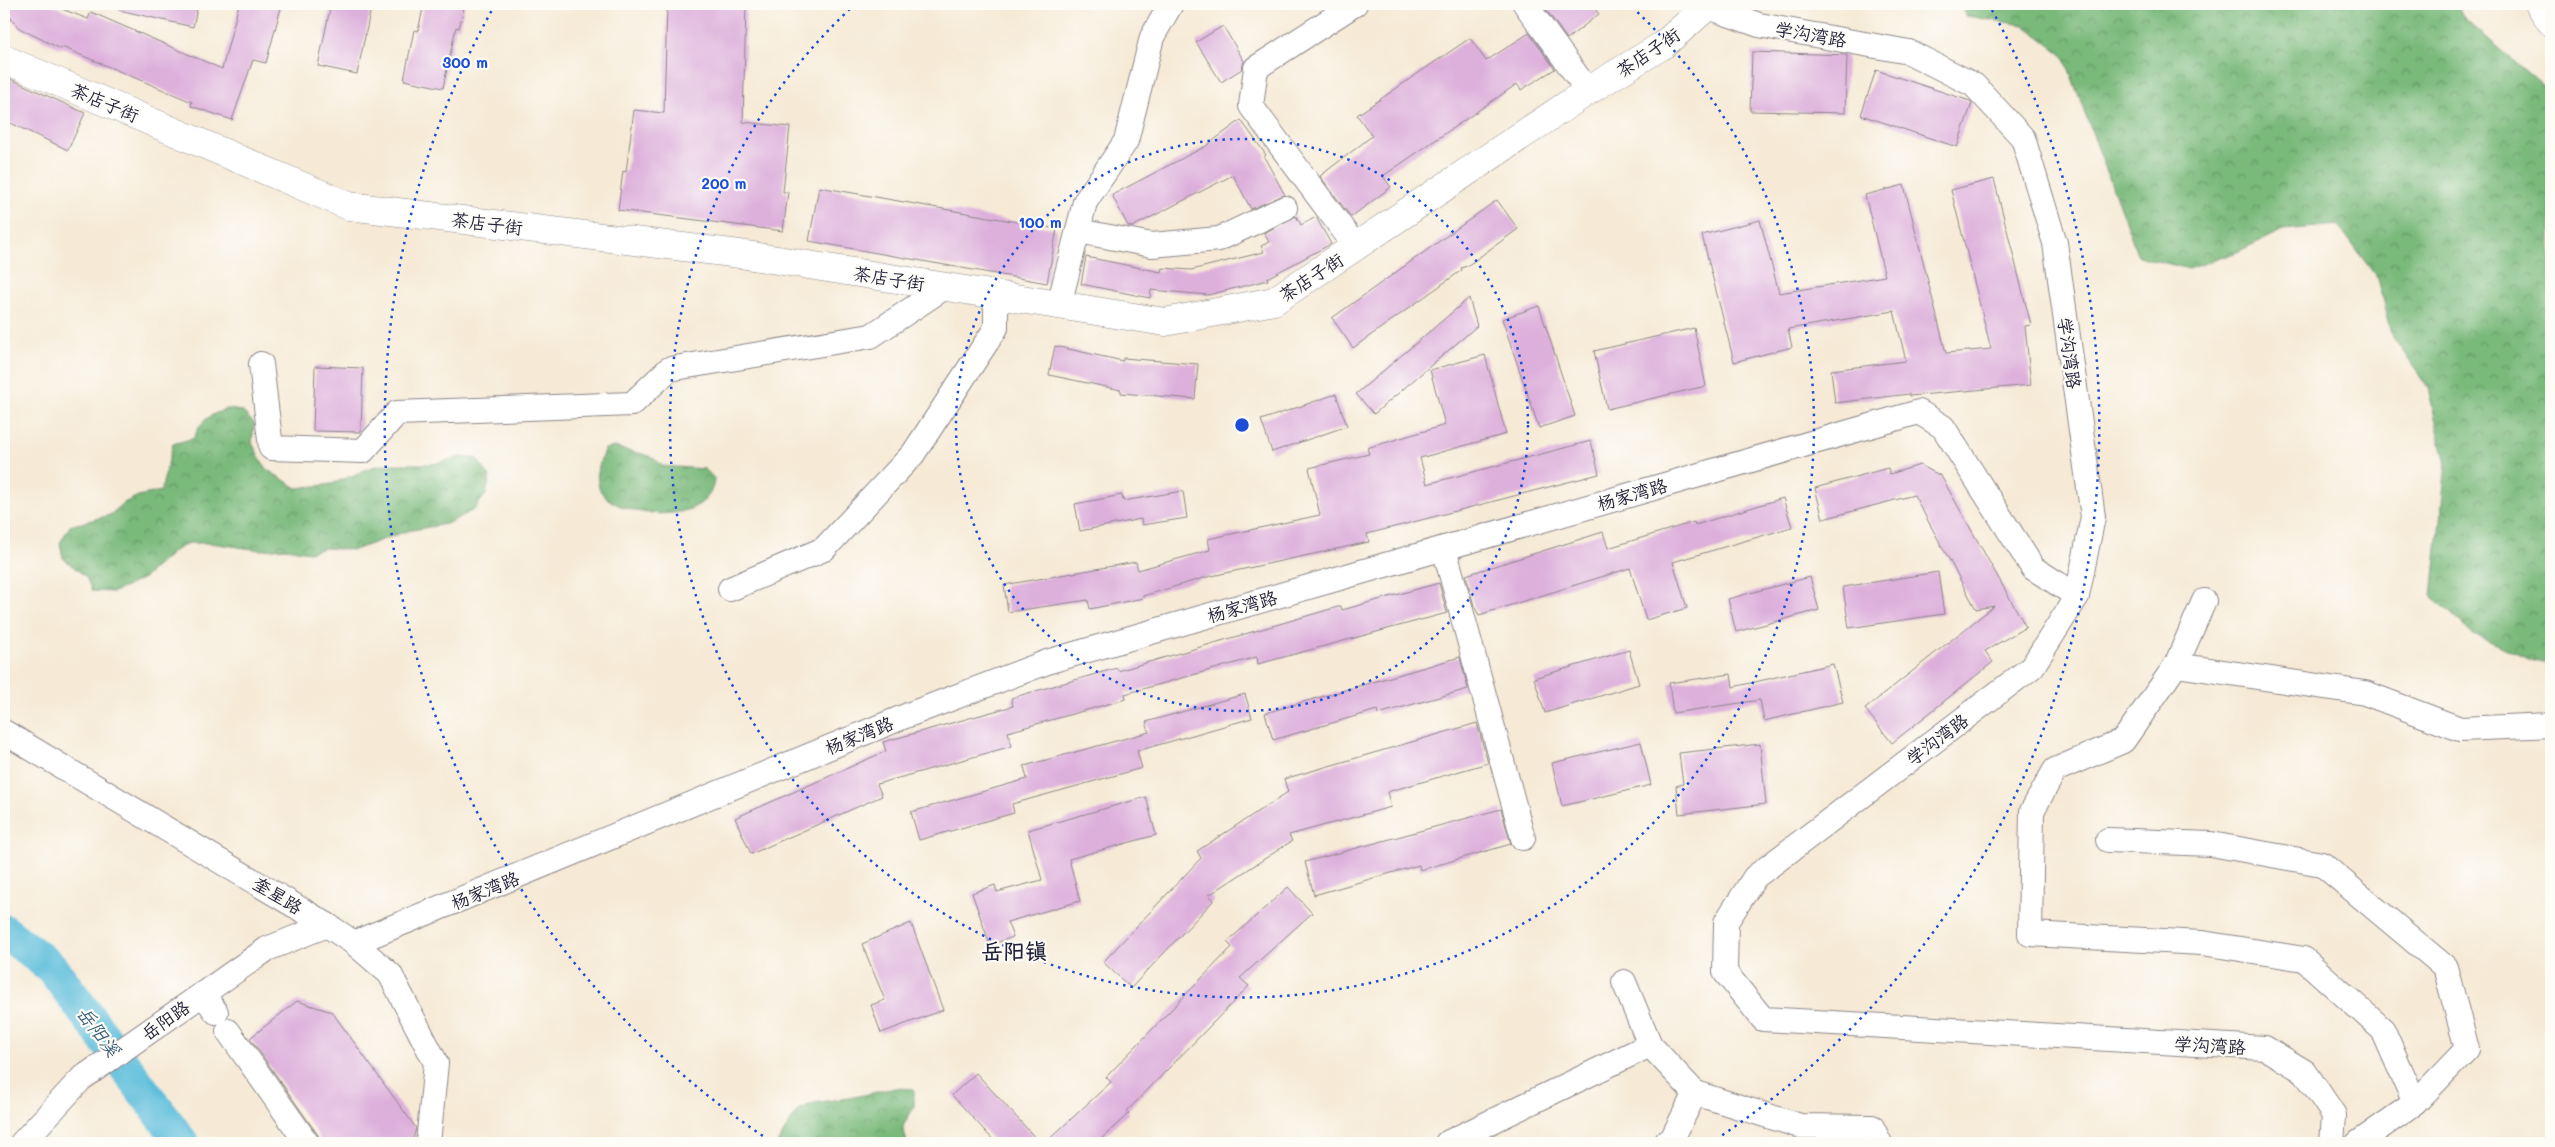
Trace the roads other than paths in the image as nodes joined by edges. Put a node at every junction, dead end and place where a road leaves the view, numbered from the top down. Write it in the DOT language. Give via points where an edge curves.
graph roads {
  1 [pos="1170,4"];
  2 [pos="1355,4"];
  3 [pos="1525,4"];
  4 [pos="2539,4"];
  5 [pos="1709,5"];
  6 [pos="2551,22"];
  7 [pos="4,59"];
  8 [pos="1588,91"];
  9 [pos="1285,208"];
  10 [pos="1078,231"];
  11 [pos="1356,247"];
  12 [pos="945,287"];
  13 [pos="996,295"];
  14 [pos="1059,305"];
  15 [pos="261,364"];
  16 [pos="1444,548"];
  17 [pos="730,589"];
  18 [pos="2077,596"];
  19 [pos="2204,601"];
  20 [pos="2176,666"];
  21 [pos="2551,724"];
  22 [pos="4,732"];
  23 [pos="1523,838"];
  24 [pos="2108,840"];
  25 [pos="327,924"];
  26 [pos="354,943"];
  27 [pos="1624,982"];
  28 [pos="216,1012"];
  29 [pos="1650,1045"];
  30 [pos="1695,1093"];
  31 [pos="2415,1102"];
  32 [pos="22,1143"];
  33 [pos="307,1143"];
  34 [pos="428,1143"];
  35 [pos="1447,1143"];
  36 [pos="1665,1143"];
  37 [pos="1880,1143"];
  38 [pos="2332,1143"];
  39 [pos="2358,1143"];
  1 -- 10 [label="street" via="1152,38 1126,141 1085,202"];
  2 -- 11 [label="street" via="1256,68 1251,106"];
  3 -- 8 [label="street"];
  4 -- 6 [label="main road"];
  5 -- 8 [label="main road, 茶店子街" via="1663,45"];
  5 -- 18 [label="street, 学沟湾路" via="1759,24 1909,52 1974,85 2023,138 2055,243 2093,516"];
  7 -- 12 [label="main road, 茶店子街" via="349,206 740,254"];
  8 -- 11 [label="main road, 茶店子街"];
  9 -- 10 [label="street" via="1219,239 1152,245"];
  10 -- 14 [label="street"];
  11 -- 14 [label="main road, 茶店子街" via="1274,301 1184,319 1165,322"];
  12 -- 13 [label="main road, 茶店子街"];
  12 -- 15 [label="street" via="872,336 669,370 632,404 397,413 363,451 271,448"];
  13 -- 14 [label="main road, 茶店子街"];
  13 -- 17 [label="street" via="996,328 913,454 824,549"];
  16 -- 18 [label="street, 杨家湾路" via="1919,412 1943,427 2033,568"];
  16 -- 23 [label="street"];
  16 -- 26 [label="street, 杨家湾路" via="1050,661 908,715"];
  18 -- 38 [label="street, 学沟湾路" via="2032,667 1755,877 1726,922 1725,972 1763,1019 2265,1048 2305,1072 2334,1115"];
  19 -- 20 [label="street"];
  20 -- 21 [label="street" via="2365,693 2460,728"];
  20 -- 31 [label="street" via="2124,741 2055,770 2032,812 2030,934 2202,944 2304,959 2382,1030"];
  22 -- 25 [label="street, 奎星路"];
  24 -- 31 [label="street" via="2211,844 2322,864 2444,967 2467,1048"];
  25 -- 26 [label="street, 奎星路"];
  25 -- 28 [label="street, 岳阳路" via="267,949"];
  26 -- 34 [label="street, 奎星路" via="390,974 436,1063"];
  27 -- 29 [label="street"];
  28 -- 32 [label="street, 岳阳路" via="163,1021 81,1079"];
  28 -- 33 [label="street"];
  29 -- 30 [label="street"];
  29 -- 35 [label="street"];
  30 -- 36 [label="street" via="1671,1141"];
  30 -- 37 [label="street" via="1800,1126 1872,1127"];
  31 -- 39 [label="street"];
}
